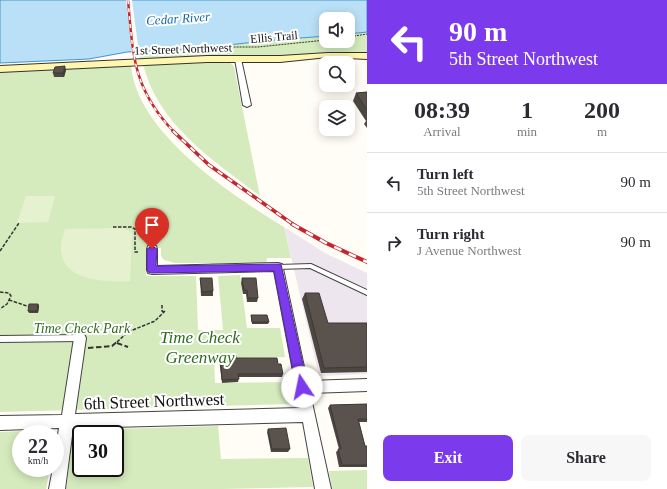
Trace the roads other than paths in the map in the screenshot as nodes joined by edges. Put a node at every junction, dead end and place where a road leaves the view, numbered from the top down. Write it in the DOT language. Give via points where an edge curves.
graph roads {
  1 [pos="367,56"];
  2 [pos="238,59"];
  3 [pos="0,69"];
  4 [pos="247,105"];
  5 [pos="152,249"];
  6 [pos="278,267"];
  7 [pos="367,293"];
  8 [pos="0,339"];
  9 [pos="79,343"];
  10 [pos="367,385"];
  11 [pos="302,387"];
  12 [pos="308,415"];
  13 [pos="67,421"];
  14 [pos="0,423"];
  15 [pos="57,489"];
  16 [pos="323,489"];
  1 -- 2 [label="street, 1st Street Northwest"];
  2 -- 3 [label="street, 1st Street Northwest"];
  2 -- 4 [label="street"];
  5 -- 6 [label="street" via="152,270"];
  6 -- 7 [label="lane" via="311,266"];
  6 -- 11 [label="street"];
  8 -- 9 [label="lane"];
  9 -- 13 [label="street"];
  10 -- 11 [label="street"];
  11 -- 12 [label="street"];
  12 -- 13 [label="street, 6th Street Northwest"];
  12 -- 16 [label="street"];
  13 -- 14 [label="street, 6th Street Northwest"];
  13 -- 15 [label="street"];
}
